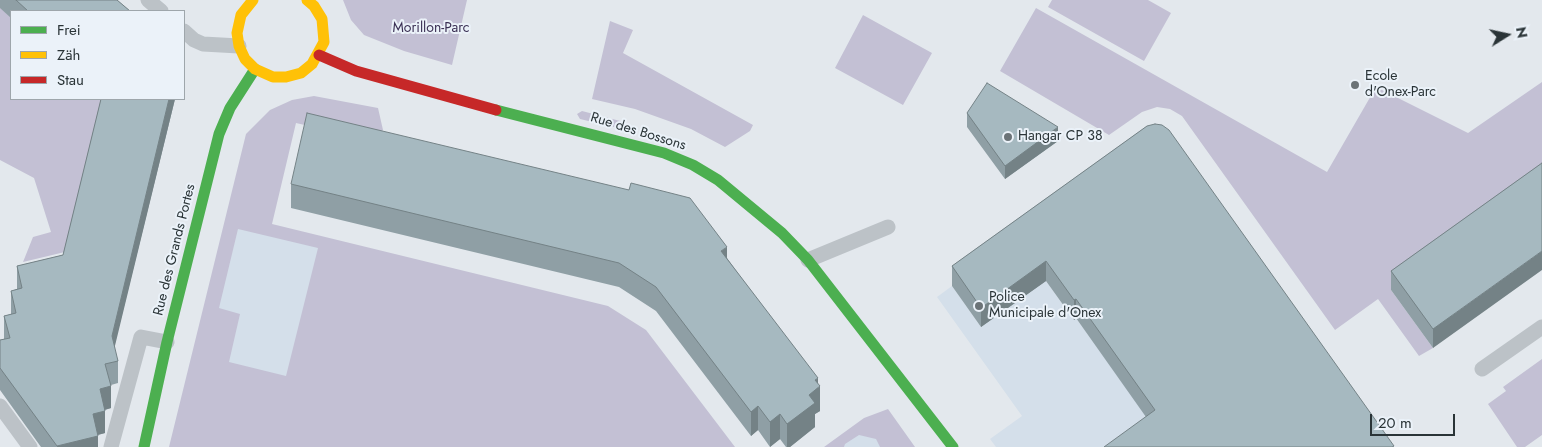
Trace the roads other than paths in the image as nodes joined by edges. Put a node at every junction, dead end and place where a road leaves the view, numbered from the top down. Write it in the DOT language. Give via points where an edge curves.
graph roads {
  1 [pos="148,0"];
  2 [pos="253,0"];
  3 [pos="307,0"];
  4 [pos="160,10"];
  5 [pos="189,36"];
  6 [pos="239,46"];
  7 [pos="319,55"];
  8 [pos="255,69"];
  9 [pos="888,226"];
  10 [pos="808,260"];
  11 [pos="1542,327"];
  12 [pos="167,342"];
  13 [pos="1482,370"];
  14 [pos="0,406"];
  15 [pos="30,447"];
  16 [pos="111,447"];
  17 [pos="144,447"];
  18 [pos="953,447"];
  1 -- 4 [label="lane"];
  2 -- 6 [label="street" via="241,15 237,33"];
  3 -- 7 [label="street" via="322,19 324,42"];
  5 -- 6 [label="lane" via="203,44"];
  6 -- 8 [label="street"];
  7 -- 8 [label="street" via="301,73 286,78 273,77"];
  7 -- 10 [label="street, Rue des Bossons" via="398,84 612,138 693,165 750,205"];
  8 -- 12 [label="street, Rue des Grands Portes" via="230,108 219,134"];
  9 -- 10 [label="lane"];
  10 -- 18 [label="street, Rue des Bossons"];
  11 -- 13 [label="lane"];
  12 -- 16 [label="lane" via="141,337"];
  12 -- 17 [label="street, Rue des Grands Portes"];
  14 -- 15 [label="lane"];
}
